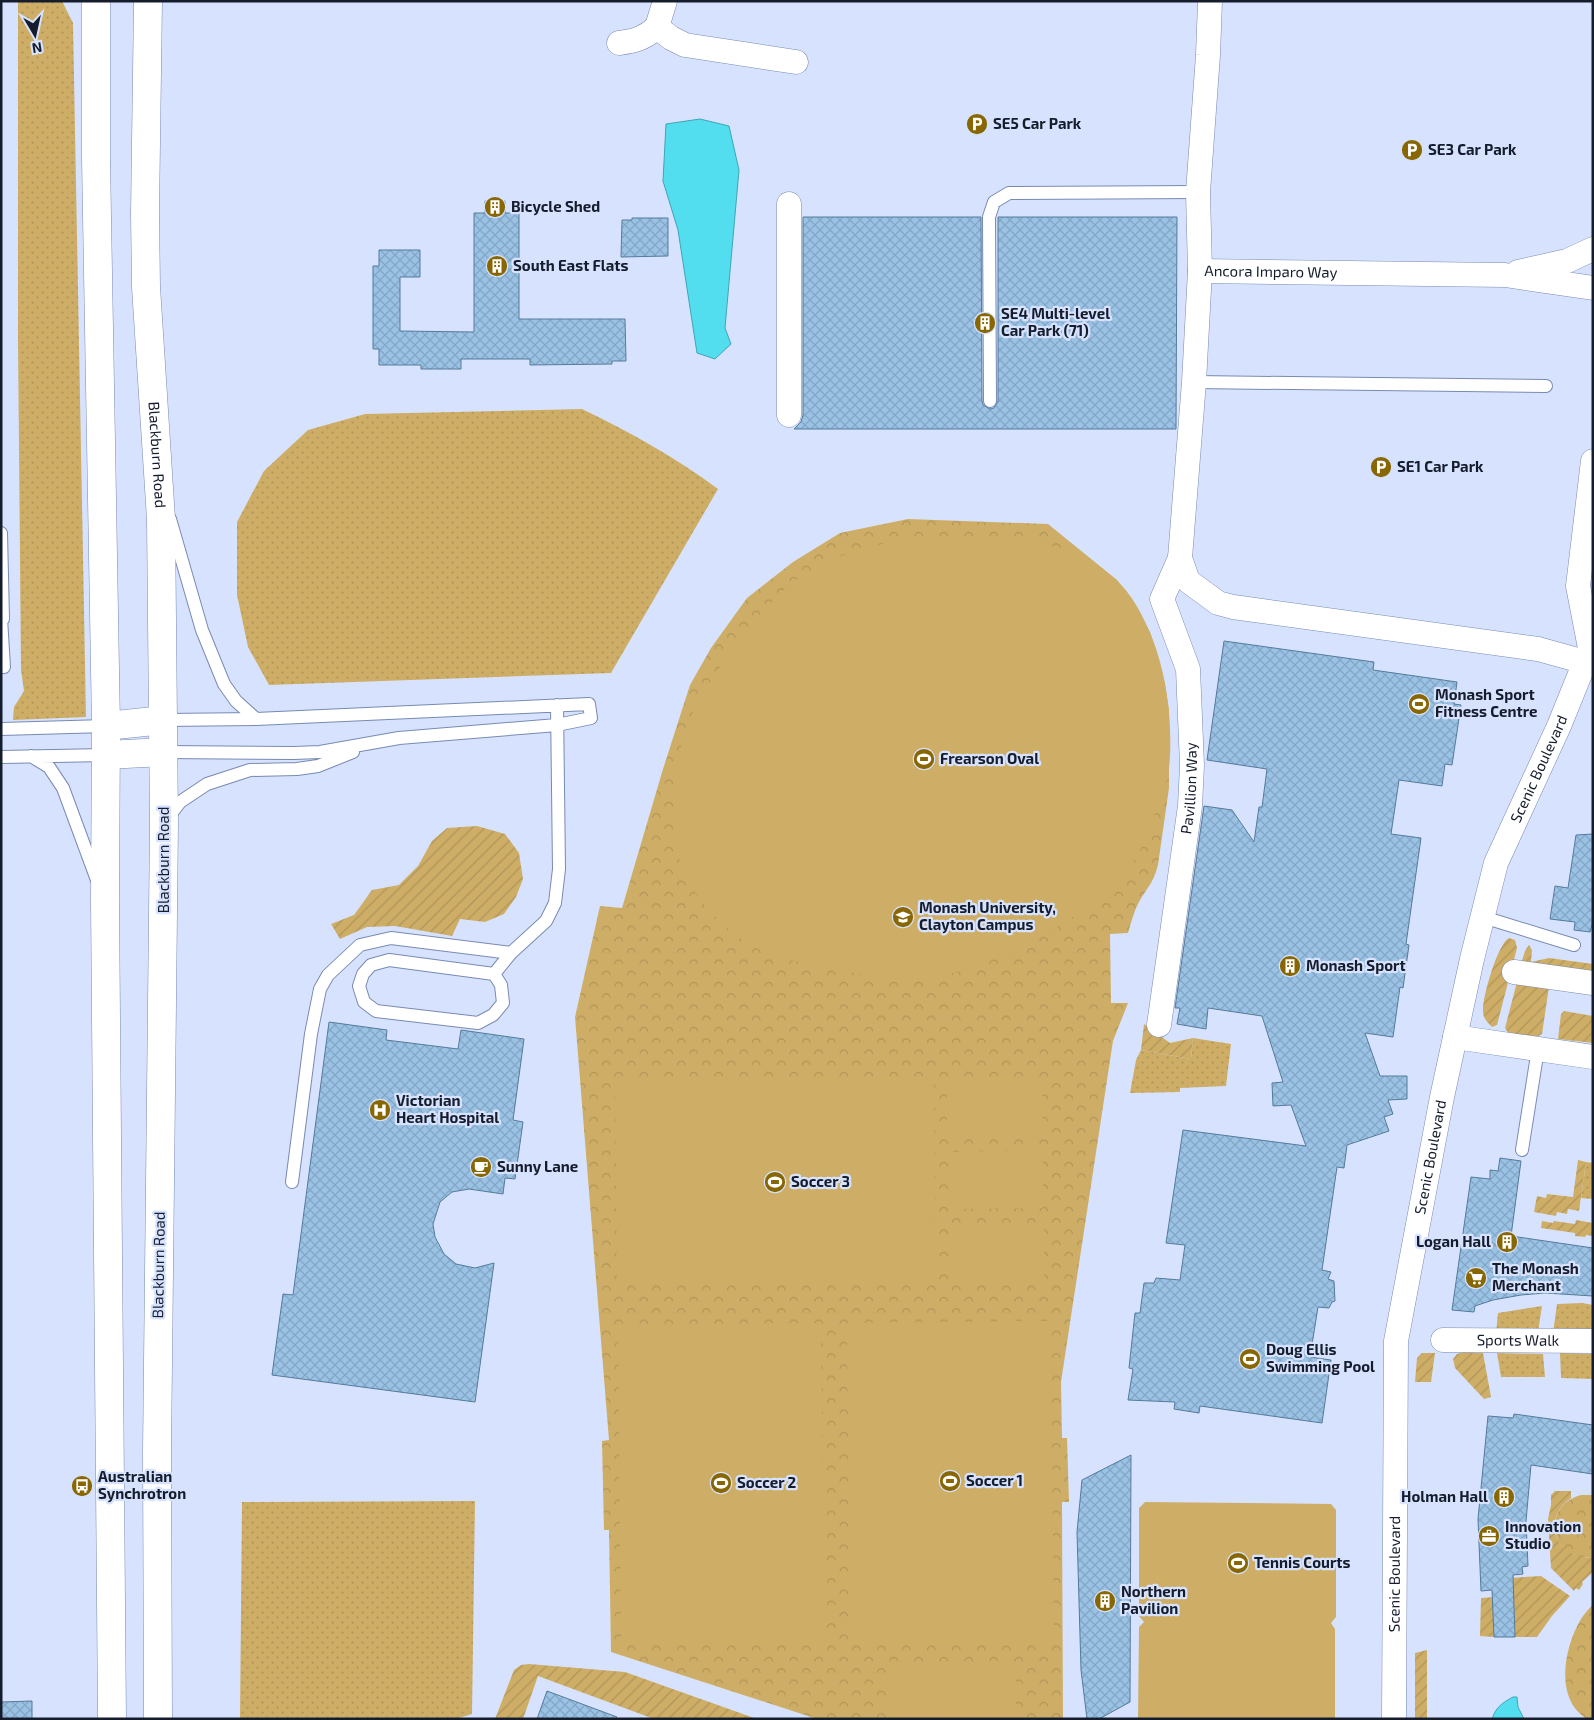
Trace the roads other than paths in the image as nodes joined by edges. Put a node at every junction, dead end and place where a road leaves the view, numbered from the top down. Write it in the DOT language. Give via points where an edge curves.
graph roads {
  1 [pos="665,1"];
  2 [pos="1210,1"];
  3 [pos="149,6"];
  4 [pos="94,7"];
  5 [pos="657,27"];
  6 [pos="620,43"];
  7 [pos="796,62"];
  8 [pos="1198,192"];
  9 [pos="789,204"];
  10 [pos="1593,250"];
  11 [pos="1200,271"];
  12 [pos="1504,275"];
  13 [pos="1593,288"];
  14 [pos="1194,382"];
  15 [pos="1546,386"];
  16 [pos="990,402"];
  17 [pos="789,415"];
  18 [pos="1592,469"];
  19 [pos="159,480"];
  20 [pos="1,533"];
  21 [pos="1180,558"];
  22 [pos="2,618"];
  23 [pos="1589,651"];
  24 [pos="1,667"];
  25 [pos="557,705"];
  26 [pos="256,719"];
  27 [pos="164,720"];
  28 [pos="557,725"];
  29 [pos="106,726"];
  30 [pos="1,729"];
  31 [pos="368,744"];
  32 [pos="164,752"];
  33 [pos="106,755"];
  34 [pos="31,756"];
  35 [pos="1,757"];
  36 [pos="164,824"];
  37 [pos="105,901"];
  38 [pos="1483,917"];
  39 [pos="1574,945"];
  40 [pos="511,953"];
  41 [pos="338,965"];
  42 [pos="1514,972"];
  43 [pos="363,974"];
  44 [pos="494,974"];
  45 [pos="1593,983"];
  46 [pos="1159,1025"];
  47 [pos="1456,1037"];
  48 [pos="1538,1049"];
  49 [pos="1593,1057"];
  50 [pos="1522,1150"];
  51 [pos="292,1182"];
  52 [pos="1443,1340"];
  53 [pos="1593,1341"];
  54 [pos="112,1719"];
  55 [pos="158,1719"];
  56 [pos="1394,1719"];
  1 -- 5 [label="street"];
  2 -- 8 [label="street"];
  3 -- 19 [label="main road, Blackburn Road" via="146,287"];
  4 -- 29 [label="main road"];
  5 -- 6 [label="street" via="646,37"];
  5 -- 7 [label="street" via="685,45"];
  8 -- 11 [label="street"];
  8 -- 16 [label="lane" via="1009,193 994,202 990,217"];
  9 -- 17 [label="street"];
  10 -- 12 [label="street, Ancora Imparo Way" via="1567,261"];
  11 -- 12 [label="street, Ancora Imparo Way"];
  11 -- 14 [label="street, Ancora Imparo Way"];
  12 -- 13 [label="street, Ancora Imparo Way"];
  14 -- 15 [label="lane"];
  14 -- 21 [label="street, Ancora Imparo Way"];
  18 -- 23 [label="street" via="1578,586"];
  19 -- 26 [label="lane" via="202,630 218,670 230,694"];
  19 -- 27 [label="main road, Blackburn Road"];
  20 -- 22 [label="lane"];
  21 -- 23 [label="street" via="1188,581 1218,603 1233,607 1538,649"];
  21 -- 46 [label="street, Pavillion Way" via="1162,599 1188,669 1192,765 1190,806"];
  22 -- 24 [label="lane" via="4,667"];
  23 -- 38 [label="street, Scenic Boulevard" via="1559,726 1496,864"];
  25 -- 26 [label="lane"];
  25 -- 28 [label="lane"];
  25 -- 28 [label="lane" via="589,704 591,718"];
  26 -- 27 [label="lane"];
  27 -- 29 [label="main road"];
  27 -- 32 [label="main road, Blackburn Road"];
  28 -- 31 [label="lane" via="433,734"];
  28 -- 40 [label="lane" via="560,869 557,892 546,921"];
  29 -- 30 [label="lane"];
  29 -- 33 [label="main road"];
  31 -- 32 [label="lane" via="303,753"];
  31 -- 36 [label="lane" via="318,766 250,770 207,784 180,802"];
  32 -- 33 [label="main road"];
  32 -- 36 [label="main road, Blackburn Road"];
  33 -- 34 [label="lane"];
  33 -- 37 [label="main road"];
  34 -- 35 [label="lane"];
  34 -- 37 [label="lane" via="49,767 63,788"];
  36 -- 55 [label="main road, Blackburn Road" via="157,1452"];
  37 -- 54 [label="main road"];
  38 -- 39 [label="lane"];
  38 -- 47 [label="street, Scenic Boulevard"];
  40 -- 41 [label="lane" via="391,938 360,945"];
  40 -- 44 [label="lane"];
  41 -- 43 [label="lane"];
  41 -- 51 [label="lane" via="320,989"];
  42 -- 45 [label="street"];
  43 -- 44 [label="lane" via="371,965 389,960"];
  43 -- 44 [label="lane" via="359,986 364,1002 376,1011 478,1023 493,1015 503,1002 502,985"];
  47 -- 48 [label="street"];
  47 -- 56 [label="street, Scenic Boulevard" via="1396,1341"];
  48 -- 49 [label="street"];
  48 -- 50 [label="lane"];
  52 -- 53 [label="street, Sports Walk"];
}
